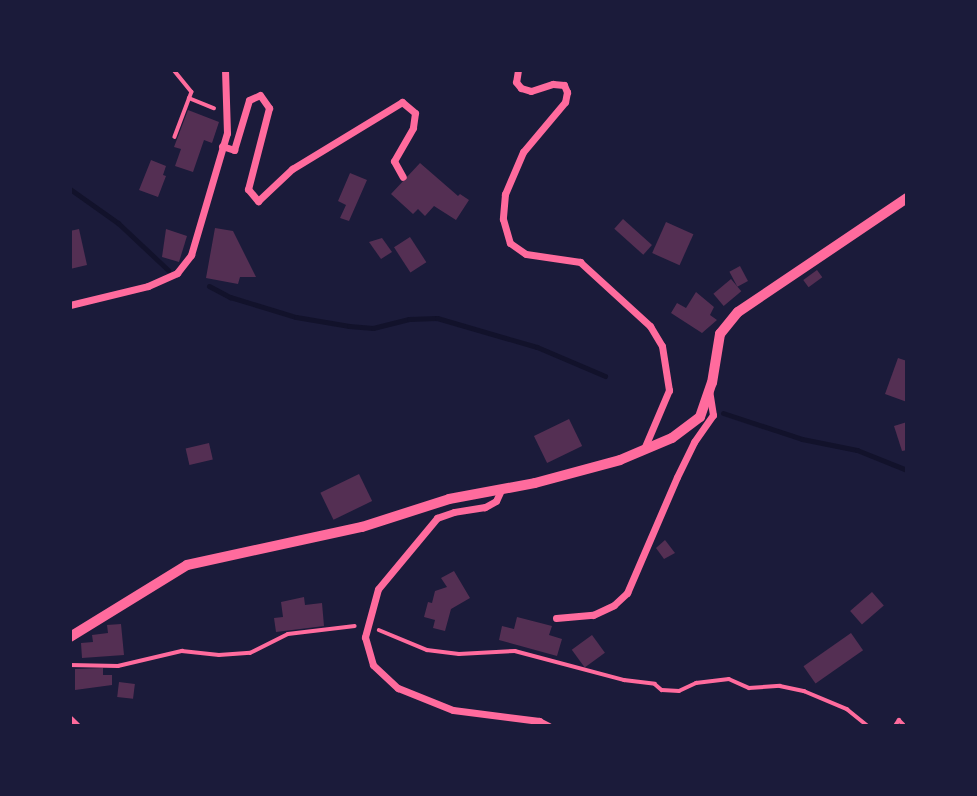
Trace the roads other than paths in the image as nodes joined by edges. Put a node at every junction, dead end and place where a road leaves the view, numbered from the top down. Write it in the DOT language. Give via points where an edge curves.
graph roads {
  1 [pos="225,70"];
  2 [pos="518,70"];
  3 [pos="222,146"];
  4 [pos="403,177"];
  5 [pos="907,198"];
  6 [pos="70,305"];
  7 [pos="709,391"];
  8 [pos="644,450"];
  9 [pos="502,488"];
  10 [pos="556,618"];
  11 [pos="70,637"];
  12 [pos="70,719"];
  13 [pos="77,726"];
  14 [pos="549,726"];
  1 -- 3 [label="street"];
  2 -- 8 [label="street" via="516,82 521,88 531,91 553,83 564,85 567,92 565,102 523,152 505,194 503,219 510,243 526,254 580,262 650,326 662,346 669,390"];
  3 -- 4 [label="street" via="234,150 249,100 260,95 269,108 248,189 258,201 292,169 401,102 415,113 413,128 394,161"];
  3 -- 6 [label="street" via="199,234 177,273 148,286"];
  5 -- 7 [label="street" via="738,312 720,334"];
  7 -- 8 [label="street" via="700,418"];
  7 -- 10 [label="street" via="713,415 683,465 627,593 593,615"];
  8 -- 9 [label="street" via="621,460"];
  9 -- 11 [label="street" via="449,499 362,527 187,565"];
  9 -- 14 [label="street" via="496,501 485,507 437,519 378,589 365,637 373,665 398,688 453,710"];
  12 -- 13 [label="street"];
}
